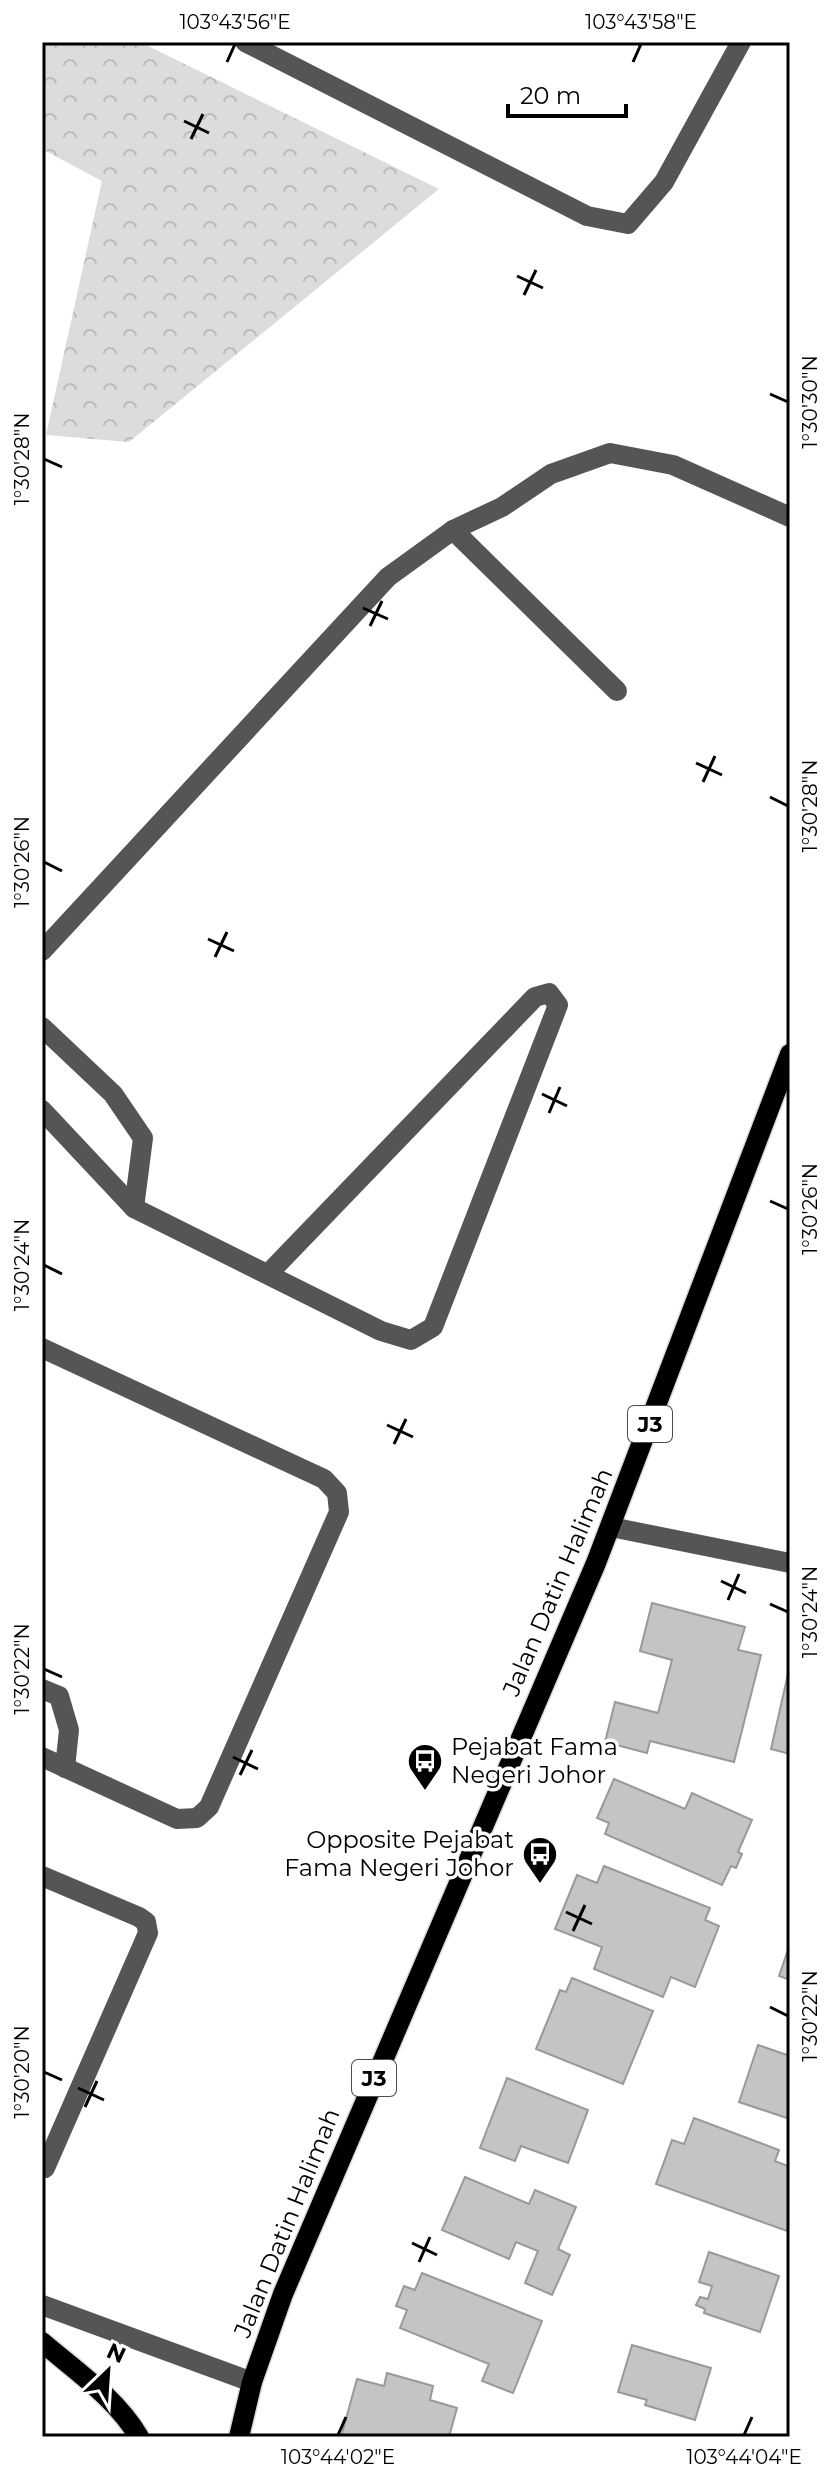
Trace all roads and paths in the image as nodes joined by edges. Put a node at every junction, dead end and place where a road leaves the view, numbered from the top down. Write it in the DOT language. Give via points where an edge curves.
graph roads {
  1 [pos="245,42"];
  2 [pos="741,42"];
  3 [pos="790,517"];
  4 [pos="453,530"];
  5 [pos="617,691"];
  6 [pos="42,951"];
  7 [pos="42,1027"];
  8 [pos="790,1054"];
  9 [pos="42,1110"];
  10 [pos="134,1208"];
  11 [pos="268,1274"];
  12 [pos="42,1348"];
  13 [pos="611,1527"];
  14 [pos="790,1563"];
  15 [pos="42,1689"];
  16 [pos="42,1757"];
  17 [pos="65,1768"];
  18 [pos="42,1876"];
  19 [pos="42,2167"];
  20 [pos="42,2305"];
  21 [pos="42,2342"];
  22 [pos="252,2382"];
  23 [pos="139,2437"];
  24 [pos="239,2437"];
  1 -- 2 [label="street" via="587,216 628,224 664,182"];
  3 -- 4 [label="street" via="673,465 610,453 551,474 502,507"];
  4 -- 5 [label="street"];
  4 -- 6 [label="street" via="388,577"];
  7 -- 10 [label="street" via="113,1094 143,1138"];
  8 -- 13 [label="main road, Jalan Datin Halimah / J3"];
  9 -- 10 [label="street"];
  10 -- 11 [label="street"];
  11 -- 11 [label="street" via="381,1331 411,1340 433,1327 558,1005 549,993 535,997"];
  12 -- 17 [label="street" via="324,1479 337,1493 339,1512 209,1807 197,1818 177,1819"];
  13 -- 14 [label="street"];
  13 -- 22 [label="main road, Jalan Datin Halimah / J3" via="322,2198"];
  15 -- 17 [label="street" via="59,1696 69,1730"];
  16 -- 17 [label="street"];
  18 -- 19 [label="street" via="139,1917 148,1933"];
  20 -- 22 [label="street"];
  21 -- 23 [label="main road" via="94,2385"];
  22 -- 24 [label="main road, Jalan Datin Halimah / J3"];
}
